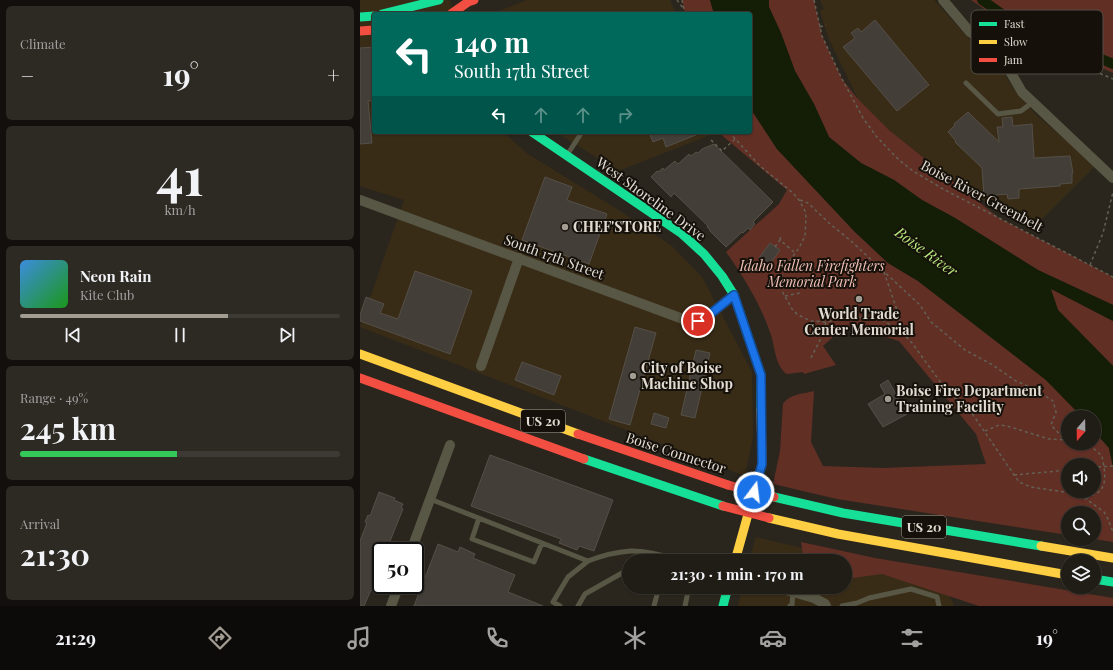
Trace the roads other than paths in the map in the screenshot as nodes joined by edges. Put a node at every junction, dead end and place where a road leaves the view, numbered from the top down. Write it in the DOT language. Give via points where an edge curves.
graph roads {
  1 [pos="438,0"];
  2 [pos="455,0"];
  3 [pos="943,0"];
  4 [pos="470,1"];
  5 [pos="390,12"];
  6 [pos="454,12"];
  7 [pos="470,12"];
  8 [pos="372,16"];
  9 [pos="360,18"];
  10 [pos="372,30"];
  11 [pos="360,31"];
  12 [pos="971,33"];
  13 [pos="1012,74"];
  14 [pos="966,83"];
  15 [pos="1033,102"];
  16 [pos="535,134"];
  17 [pos="581,134"];
  18 [pos="567,156"];
  19 [pos="1113,178"];
  20 [pos="360,200"];
  21 [pos="519,258"];
  22 [pos="734,295"];
  23 [pos="360,354"];
  24 [pos="481,366"];
  25 [pos="360,378"];
  26 [pos="450,446"];
  27 [pos="430,499"];
  28 [pos="479,518"];
  29 [pos="414,542"];
  30 [pos="542,543"];
  31 [pos="646,554"];
  32 [pos="737,554"];
  33 [pos="1113,558"];
  34 [pos="588,561"];
  35 [pos="622,573"];
  36 [pos="1061,574"];
  37 [pos="1101,580"];
  38 [pos="1113,582"];
  39 [pos="396,594"];
  40 [pos="657,594"];
  41 [pos="687,594"];
  42 [pos="726,594"];
  43 [pos="793,594"];
  44 [pos="800,594"];
  45 [pos="391,606"];
  46 [pos="560,606"];
  47 [pos="578,606"];
  48 [pos="654,606"];
  49 [pos="685,606"];
  50 [pos="723,606"];
  51 [pos="791,606"];
  52 [pos="826,606"];
  53 [pos="842,606"];
  54 [pos="939,606"];
  1 -- 5 [label="main road"];
  2 -- 4 [label="main road"];
  3 -- 12 [label="street"];
  4 -- 6 [label="main road"];
  4 -- 7 [label="main road"];
  8 -- 9 [label="main road"];
  10 -- 11 [label="main road"];
  13 -- 15 [label="street" via="1022,92"];
  14 -- 15 [label="lane" via="998,114 1021,111"];
  15 -- 19 [label="street"];
  16 -- 18 [label="main road, West Shoreline Drive"];
  17 -- 18 [label="lane"];
  18 -- 22 [label="main road, West Shoreline Drive" via="681,234 704,254"];
  20 -- 21 [label="street, South 17th Street"];
  21 -- 22 [label="street, South 17th Street" via="677,316 698,321"];
  21 -- 24 [label="street"];
  22 -- 32 [label="main road, West Shoreline Drive" via="761,375 762,464"];
  23 -- 33 [label="main road, Boise Connector / US 20, bridge" via="623,450 728,485 843,513"];
  25 -- 36 [label="main road, US 20, bridge" via="616,471 723,506 838,534"];
  26 -- 27 [label="street"];
  27 -- 28 [label="lane"];
  27 -- 29 [label="street"];
  28 -- 30 [label="lane"];
  28 -- 30 [label="lane" via="472,539 534,562"];
  30 -- 34 [label="lane"];
  31 -- 34 [label="lane" via="631,551 604,555"];
  34 -- 46 [label="lane" via="568,577 553,602"];
  35 -- 47 [label="lane" via="585,594"];
  37 -- 38 [label="main road"];
  39 -- 45 [label="street"];
  40 -- 48 [label="lane"];
  41 -- 49 [label="lane"];
  42 -- 50 [label="main road"];
  43 -- 51 [label="lane"];
  44 -- 52 [label="street" via="814,598"];
  53 -- 54 [label="lane" via="911,589 937,597"];
}
